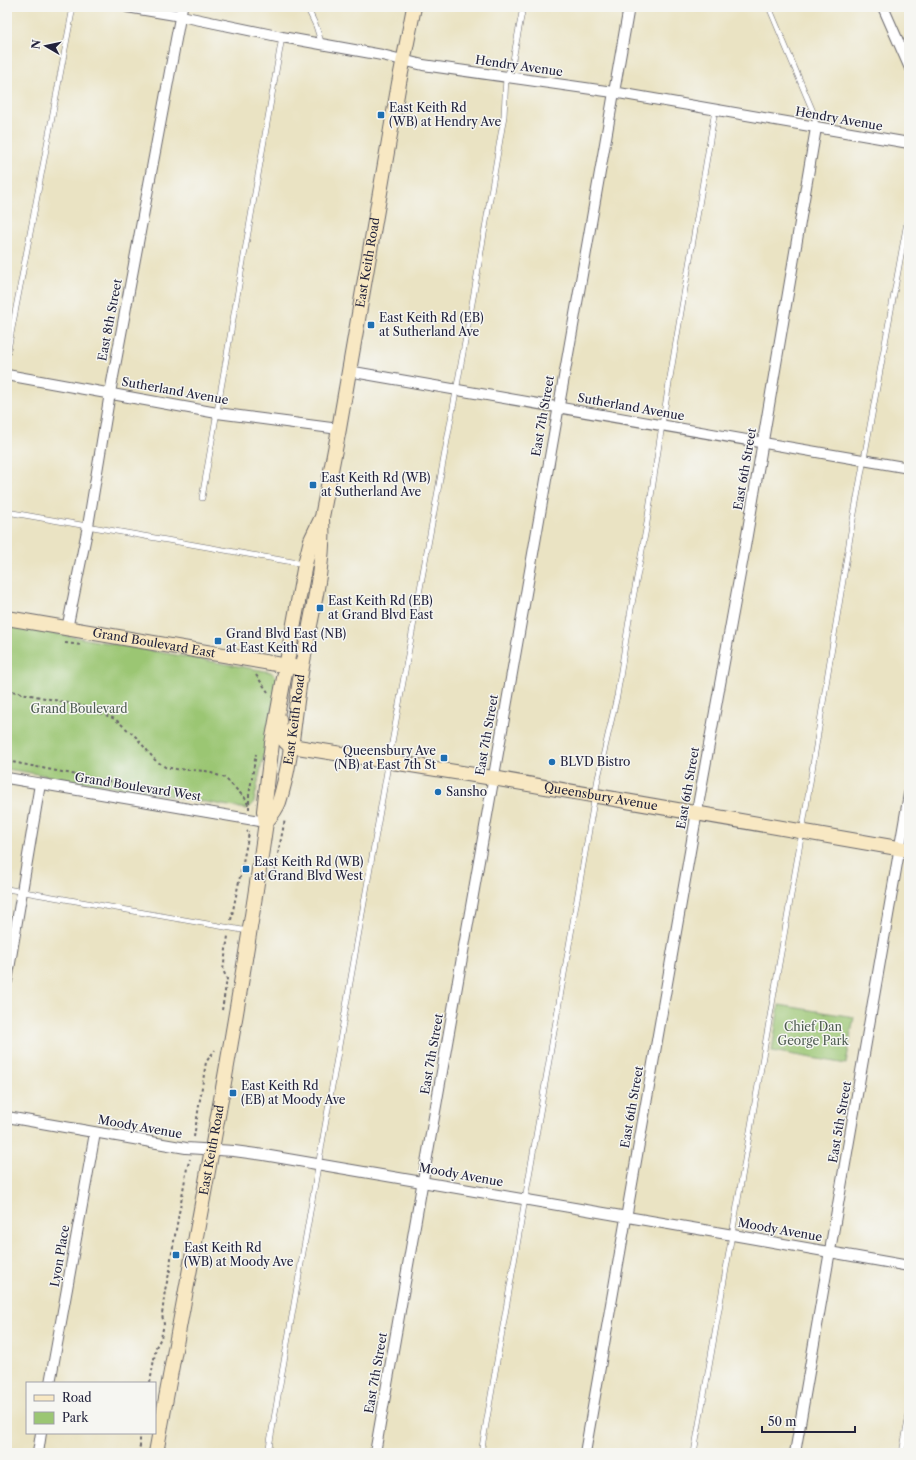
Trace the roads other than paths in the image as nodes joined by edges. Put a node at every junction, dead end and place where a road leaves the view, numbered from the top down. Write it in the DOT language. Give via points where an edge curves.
graph roads {
  1 [pos="73,7"];
  2 [pos="127,7"];
  3 [pos="307,7"];
  4 [pos="414,7"];
  5 [pos="523,7"];
  6 [pos="628,7"];
  7 [pos="769,7"];
  8 [pos="883,7"];
  9 [pos="182,11"];
  10 [pos="282,37"];
  11 [pos="322,45"];
  12 [pos="403,60"];
  13 [pos="909,66"];
  14 [pos="506,77"];
  15 [pos="613,92"];
  16 [pos="715,110"];
  17 [pos="816,128"];
  18 [pos="909,143"];
  19 [pos="909,211"];
  20 [pos="7,355"];
  21 [pos="348,371"];
  22 [pos="7,375"];
  23 [pos="456,390"];
  24 [pos="110,393"];
  25 [pos="558,408"];
  26 [pos="217,413"];
  27 [pos="662,425"];
  28 [pos="339,429"];
  29 [pos="762,443"];
  30 [pos="865,461"];
  31 [pos="909,468"];
  32 [pos="202,498"];
  33 [pos="7,512"];
  34 [pos="322,517"];
  35 [pos="88,526"];
  36 [pos="305,564"];
  37 [pos="7,618"];
  38 [pos="67,629"];
  39 [pos="286,666"];
  40 [pos="302,668"];
  41 [pos="274,700"];
  42 [pos="291,746"];
  43 [pos="389,761"];
  44 [pos="269,770"];
  45 [pos="7,778"];
  46 [pos="493,778"];
  47 [pos="40,784"];
  48 [pos="909,794"];
  49 [pos="596,795"];
  50 [pos="697,813"];
  51 [pos="266,822"];
  52 [pos="802,832"];
  53 [pos="904,849"];
  54 [pos="7,889"];
  55 [pos="22,892"];
  56 [pos="249,931"];
  57 [pos="7,981"];
  58 [pos="7,1117"];
  59 [pos="95,1133"];
  60 [pos="211,1150"];
  61 [pos="318,1164"];
  62 [pos="423,1182"];
  63 [pos="526,1200"];
  64 [pos="626,1217"];
  65 [pos="733,1235"];
  66 [pos="830,1252"];
  67 [pos="909,1266"];
  68 [pos="50,1382"];
  69 [pos="909,1415"];
  70 [pos="41,1434"];
  71 [pos="38,1453"];
  72 [pos="156,1453"];
  73 [pos="268,1453"];
  74 [pos="375,1453"];
  75 [pos="481,1453"];
  76 [pos="585,1453"];
  77 [pos="694,1453"];
  78 [pos="795,1453"];
  79 [pos="902,1453"];
  1 -- 20 [label="lane"];
  2 -- 9 [label="street, Hendry Avenue"];
  3 -- 11 [label="lane"];
  4 -- 12 [label="street, East Keith Road"];
  5 -- 14 [label="lane" via="512,65"];
  6 -- 15 [label="street, East 7th Street"];
  7 -- 17 [label="lane" via="814,114"];
  8 -- 13 [label="street"];
  9 -- 10 [label="street, Hendry Avenue"];
  9 -- 24 [label="street, East 8th Street"];
  10 -- 11 [label="street, Hendry Avenue"];
  10 -- 26 [label="lane"];
  11 -- 12 [label="street, Hendry Avenue"];
  12 -- 14 [label="street, Hendry Avenue"];
  12 -- 21 [label="street, East Keith Road"];
  14 -- 15 [label="street, Hendry Avenue"];
  14 -- 23 [label="lane" via="504,116"];
  15 -- 16 [label="street, Hendry Avenue"];
  15 -- 25 [label="street, East 7th Street"];
  16 -- 17 [label="street, Hendry Avenue"];
  16 -- 27 [label="lane"];
  17 -- 18 [label="street, Hendry Avenue"];
  17 -- 29 [label="street, East 6th Street"];
  19 -- 30 [label="lane"];
  21 -- 23 [label="street, Sutherland Avenue"];
  21 -- 28 [label="street, East Keith Road"];
  22 -- 24 [label="street, Sutherland Avenue"];
  23 -- 25 [label="street, Sutherland Avenue"];
  23 -- 43 [label="lane"];
  24 -- 26 [label="street, Sutherland Avenue"];
  24 -- 35 [label="street, East 8th Street"];
  25 -- 27 [label="street, Sutherland Avenue"];
  25 -- 46 [label="street, East 7th Street"];
  26 -- 28 [label="street, Sutherland Avenue"];
  26 -- 32 [label="lane"];
  27 -- 29 [label="street, Sutherland Avenue"];
  27 -- 49 [label="lane" via="617,696"];
  28 -- 34 [label="street, East Keith Road"];
  29 -- 30 [label="street, Sutherland Avenue"];
  29 -- 50 [label="street, East 6th Street"];
  30 -- 31 [label="street, Sutherland Avenue"];
  30 -- 52 [label="lane" via="852,525"];
  33 -- 35 [label="lane"];
  34 -- 36 [label="street, East Keith Road" via="311,540"];
  34 -- 40 [label="street, East Keith Road" via="320,567"];
  35 -- 36 [label="lane"];
  35 -- 38 [label="street, East 8th Street"];
  36 -- 39 [label="street, East Keith Road"];
  37 -- 38 [label="street, Grand Boulevard East"];
  38 -- 39 [label="street, Grand Boulevard East"];
  39 -- 40 [label="street, Grand Boulevard East"];
  39 -- 41 [label="street, East Keith Road"];
  40 -- 42 [label="street, East Keith Road"];
  41 -- 42 [label="street" via="283,739"];
  41 -- 44 [label="street, East Keith Road"];
  42 -- 43 [label="street, Queensbury Avenue"];
  42 -- 44 [label="street" via="278,754"];
  42 -- 51 [label="street, East Keith Road" via="279,802"];
  43 -- 46 [label="street, Queensbury Avenue"];
  43 -- 61 [label="lane"];
  44 -- 51 [label="street, East Keith Road" via="264,811"];
  45 -- 47 [label="street, Grand Boulevard West"];
  46 -- 49 [label="street, Queensbury Avenue"];
  46 -- 62 [label="street, East 7th Street"];
  47 -- 51 [label="street, Grand Boulevard West"];
  47 -- 55 [label="street"];
  48 -- 53 [label="street, East 5th Street"];
  49 -- 50 [label="street, Queensbury Avenue"];
  49 -- 63 [label="lane"];
  50 -- 52 [label="street, Queensbury Avenue"];
  50 -- 64 [label="street, East 6th Street"];
  51 -- 56 [label="street, East Keith Road"];
  52 -- 53 [label="street, Queensbury Avenue"];
  52 -- 65 [label="lane"];
  53 -- 66 [label="street, East 5th Street"];
  54 -- 55 [label="lane"];
  55 -- 56 [label="lane"];
  55 -- 57 [label="street"];
  56 -- 60 [label="street, East Keith Road"];
  58 -- 59 [label="street, Moody Avenue"];
  59 -- 60 [label="street, Moody Avenue"];
  59 -- 68 [label="street, Lyon Place"];
  60 -- 61 [label="street, Moody Avenue"];
  60 -- 72 [label="street, East Keith Road"];
  61 -- 62 [label="street, Moody Avenue"];
  61 -- 73 [label="lane"];
  62 -- 63 [label="street, Moody Avenue"];
  62 -- 74 [label="street, East 7th Street"];
  63 -- 64 [label="street, Moody Avenue"];
  63 -- 75 [label="lane"];
  64 -- 65 [label="street, Moody Avenue"];
  64 -- 76 [label="street, East 6th Street"];
  65 -- 66 [label="street, Moody Avenue"];
  65 -- 77 [label="lane"];
  66 -- 67 [label="street, Moody Avenue"];
  66 -- 78 [label="street, East 5th Street"];
  69 -- 79 [label="lane"];
  70 -- 71 [label="street"];
}
